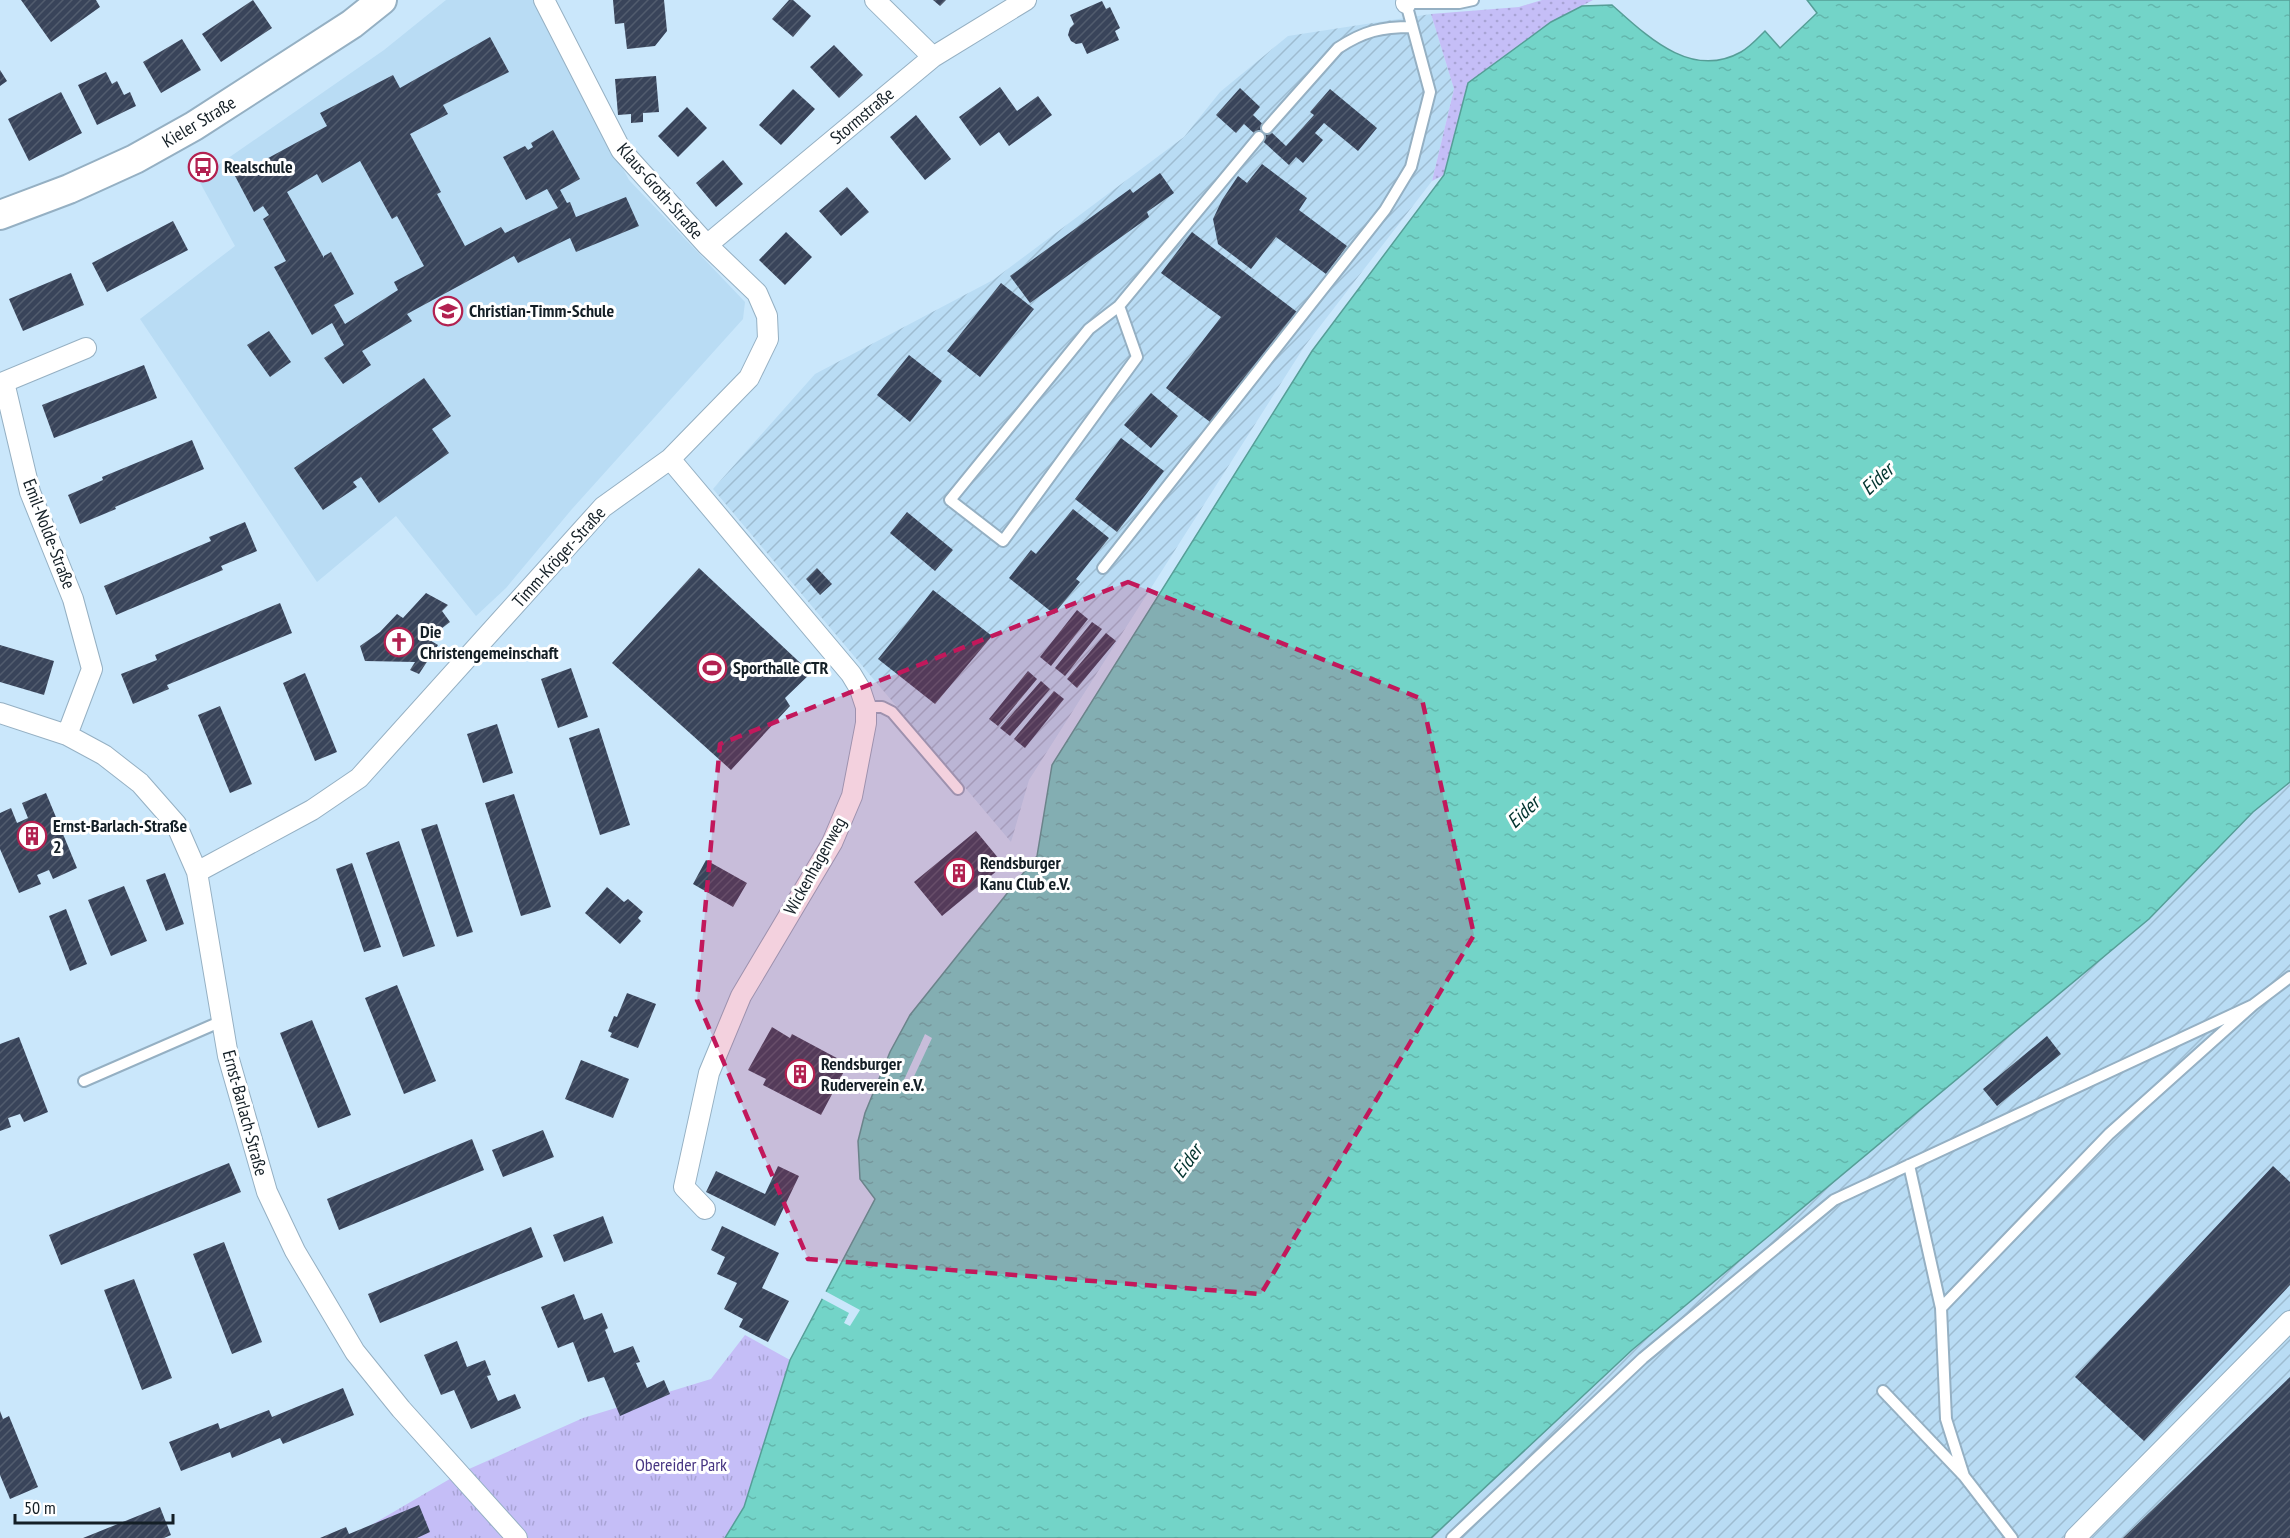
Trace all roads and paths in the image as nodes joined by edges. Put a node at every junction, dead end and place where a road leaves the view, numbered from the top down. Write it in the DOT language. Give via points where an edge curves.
graph roads {
  1 [pos="382,0"];
  2 [pos="544,0"];
  3 [pos="875,0"];
  4 [pos="1026,0"];
  5 [pos="1473,0"];
  6 [pos="1407,1"];
  7 [pos="1412,27"];
  8 [pos="933,57"];
  9 [pos="1267,128"];
  10 [pos="1259,137"];
  11 [pos="2,208"];
  12 [pos="707,245"];
  13 [pos="1119,306"];
  14 [pos="768,339"];
  15 [pos="86,348"];
  16 [pos="670,459"];
  17 [pos="1103,568"];
  18 [pos="866,707"];
  19 [pos="0,713"];
  20 [pos="68,735"];
  21 [pos="958,789"];
  22 [pos="197,872"];
  23 [pos="2290,977"];
  24 [pos="2253,1005"];
  25 [pos="222,1021"];
  26 [pos="84,1081"];
  27 [pos="1909,1165"];
  28 [pos="705,1209"];
  29 [pos="1941,1308"];
  30 [pos="2290,1321"];
  31 [pos="1883,1391"];
  32 [pos="1964,1476"];
  33 [pos="517,1538"];
  34 [pos="1452,1538"];
  35 [pos="2012,1538"];
  36 [pos="2076,1538"];
  1 -- 11 [label="main road, Kieler Straße" via="245,94 135,159 69,189"];
  2 -- 12 [label="street, Klaus-Groth-Straße" via="621,150"];
  3 -- 8 [label="street"];
  4 -- 8 [label="street, Stormstraße"];
  5 -- 6 [label="lane"];
  6 -- 7 [label="lane"];
  7 -- 9 [label="lane" via="1377,29 1338,48"];
  7 -- 17 [label="lane" via="1430,92 1411,167 1385,210"];
  8 -- 12 [label="street, Stormstraße"];
  10 -- 13 [label="lane"];
  12 -- 14 [label="street, Klaus-Groth-Straße" via="757,293 767,316"];
  13 -- 13 [label="lane" via="1137,357 1003,541 950,500 1089,329"];
  14 -- 16 [label="street, Timm-Kröger-Straße" via="749,378"];
  15 -- 20 [label="street, Emil-Nolde-Straße" via="3,382 30,492 73,599 92,669"];
  16 -- 18 [label="street, Wickenhagenweg" via="852,674"];
  16 -- 22 [label="street, Timm-Kröger-Straße" via="603,507 359,778 312,810"];
  18 -- 21 [label="lane" via="882,707 892,712"];
  18 -- 28 [label="street, Wickenhagenweg" via="852,796 836,834 741,996 709,1073 684,1187"];
  19 -- 20 [label="street, Ernst-Barlach-Straße"];
  20 -- 22 [label="street, Ernst-Barlach-Straße" via="104,755 140,783 176,824"];
  22 -- 25 [label="street, Ernst-Barlach-Straße"];
  23 -- 24 [label="lane"];
  24 -- 27 [label="lane"];
  24 -- 29 [label="lane" via="2109,1134"];
  25 -- 26 [label="lane"];
  25 -- 33 [label="street, Ernst-Barlach-Straße" via="228,1056 267,1192 300,1259 355,1352"];
  27 -- 29 [label="lane"];
  27 -- 34 [label="lane" via="1834,1200 1643,1358"];
  29 -- 32 [label="lane" via="1946,1419"];
  30 -- 36 [label="street"];
  31 -- 32 [label="lane"];
  32 -- 35 [label="lane"];
}
